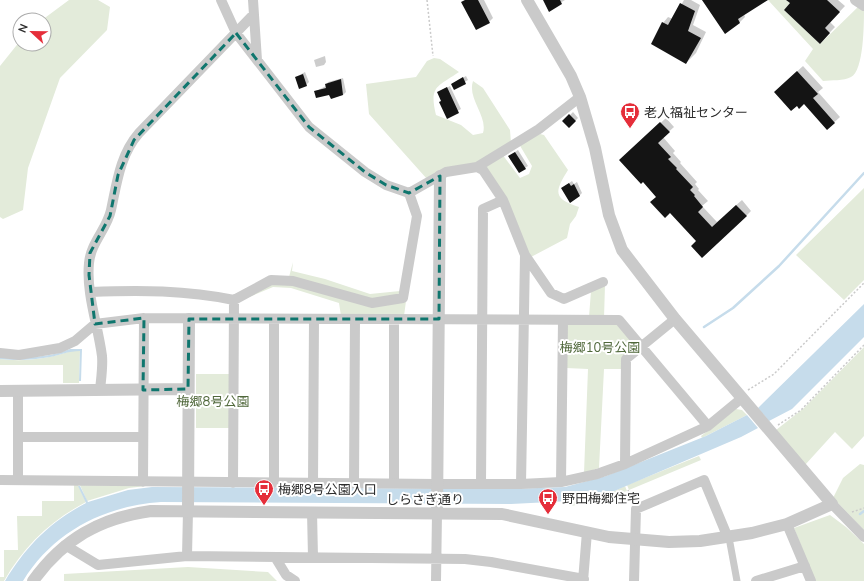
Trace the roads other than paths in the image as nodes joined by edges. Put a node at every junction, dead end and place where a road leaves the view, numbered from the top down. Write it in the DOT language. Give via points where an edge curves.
graph roads {
  1 [pos="221,0"];
  2 [pos="253,0"];
  3 [pos="527,0"];
  4 [pos="855,0"];
  5 [pos="864,6"];
  6 [pos="254,14"];
  7 [pos="236,33"];
  8 [pos="257,60"];
  9 [pos="580,97"];
  10 [pos="477,167"];
  11 [pos="440,176"];
  12 [pos="409,194"];
  13 [pos="503,200"];
  14 [pos="525,255"];
  15 [pos="603,282"];
  16 [pos="91,292"];
  17 [pos="234,300"];
  18 [pos="144,318"];
  19 [pos="234,318"];
  20 [pos="189,319"];
  21 [pos="274,319"];
  22 [pos="314,319"];
  23 [pos="355,319"];
  24 [pos="394,319"];
  25 [pos="439,319"];
  26 [pos="675,319"];
  27 [pos="482,320"];
  28 [pos="523,320"];
  29 [pos="562,321"];
  30 [pos="95,324"];
  31 [pos="641,347"];
  32 [pos="0,353"];
  33 [pos="188,389"];
  34 [pos="0,390"];
  35 [pos="18,390"];
  36 [pos="100,390"];
  37 [pos="143,390"];
  38 [pos="741,397"];
  39 [pos="708,426"];
  40 [pos="18,437"];
  41 [pos="143,437"];
  42 [pos="625,464"];
  43 [pos="0,480"];
  44 [pos="18,480"];
  45 [pos="143,482"];
  46 [pos="233,482"];
  47 [pos="313,482"];
  48 [pos="561,482"];
  49 [pos="274,483"];
  50 [pos="354,483"];
  51 [pos="394,483"];
  52 [pos="481,484"];
  53 [pos="521,484"];
  54 [pos="188,485"];
  55 [pos="438,486"];
  56 [pos="832,504"];
  57 [pos="188,508"];
  58 [pos="437,508"];
  59 [pos="312,512"];
  60 [pos="787,524"];
  61 [pos="587,532"];
  62 [pos="864,537"];
  63 [pos="634,540"];
  64 [pos="729,540"];
  65 [pos="65,545"];
  66 [pos="187,556"];
  67 [pos="275,557"];
  68 [pos="313,557"];
  69 [pos="436,559"];
  70 [pos="805,566"];
  71 [pos="583,580"];
  72 [pos="33,581"];
  73 [pos="295,581"];
  74 [pos="436,581"];
  75 [pos="634,581"];
  76 [pos="737,581"];
  77 [pos="756,581"];
  78 [pos="811,581"];
  1 -- 7 [label="street"];
  2 -- 6 [label="street"];
  3 -- 9 [label="street" via="571,76"];
  4 -- 5 [label="street"];
  6 -- 7 [label="street"];
  6 -- 8 [label="street"];
  7 -- 8 [label="street"];
  7 -- 16 [label="street" via="139,133 128,148 118,175 110,216 90,253"];
  8 -- 12 [label="street" via="309,127 365,172 386,185"];
  9 -- 10 [label="street" via="540,129"];
  9 -- 26 [label="street" via="595,148 616,239 628,260"];
  10 -- 11 [label="street" via="446,172"];
  10 -- 13 [label="street" via="483,170"];
  11 -- 12 [label="street"];
  11 -- 25 [label="street"];
  12 -- 17 [label="street" via="417,216 403,298 372,302 294,281 271,280"];
  13 -- 14 [label="street"];
  13 -- 27 [label="street" via="483,209"];
  14 -- 15 [label="street" via="551,293 564,300"];
  14 -- 28 [label="street"];
  16 -- 17 [label="street" via="167,290"];
  16 -- 30 [label="street"];
  17 -- 19 [label="street"];
  18 -- 20 [label="street"];
  18 -- 30 [label="street"];
  18 -- 37 [label="street"];
  19 -- 20 [label="street"];
  19 -- 21 [label="street"];
  19 -- 46 [label="street"];
  20 -- 33 [label="street"];
  21 -- 22 [label="street"];
  21 -- 49 [label="street"];
  22 -- 23 [label="street"];
  22 -- 47 [label="street"];
  23 -- 24 [label="street"];
  23 -- 50 [label="street"];
  24 -- 25 [label="street"];
  24 -- 51 [label="street"];
  25 -- 27 [label="street"];
  25 -- 55 [label="street"];
  26 -- 31 [label="street"];
  26 -- 38 [label="street"];
  27 -- 28 [label="street"];
  27 -- 52 [label="street"];
  28 -- 29 [label="street"];
  28 -- 53 [label="street"];
  29 -- 31 [label="street" via="619,320"];
  29 -- 48 [label="street"];
  30 -- 32 [label="street" via="75,341 60,348 19,355"];
  30 -- 36 [label="street" via="102,357"];
  31 -- 39 [label="street"];
  31 -- 42 [label="street" via="626,360"];
  33 -- 37 [label="street"];
  33 -- 54 [label="street"];
  34 -- 35 [label="street"];
  35 -- 36 [label="street"];
  35 -- 40 [label="street"];
  36 -- 37 [label="street"];
  37 -- 41 [label="street"];
  38 -- 39 [label="street"];
  38 -- 56 [label="street"];
  39 -- 42 [label="street"];
  40 -- 41 [label="street"];
  40 -- 44 [label="street"];
  41 -- 45 [label="street"];
  42 -- 48 [label="street" via="597,474"];
  43 -- 44 [label="street"];
  44 -- 45 [label="street"];
  45 -- 54 [label="street"];
  46 -- 49 [label="street"];
  46 -- 54 [label="street"];
  47 -- 49 [label="street"];
  47 -- 50 [label="street"];
  48 -- 53 [label="street"];
  50 -- 51 [label="street"];
  51 -- 55 [label="street"];
  52 -- 53 [label="street"];
  52 -- 55 [label="street"];
  54 -- 57 [label="street"];
  55 -- 58 [label="street"];
  56 -- 60 [label="street, しらさぎ通り"];
  56 -- 62 [label="street"];
  57 -- 59 [label="street, しらさぎ通り"];
  57 -- 65 [label="street, しらさぎ通り" via="130,514 86,530"];
  57 -- 66 [label="street"];
  58 -- 59 [label="street, しらさぎ通り"];
  58 -- 61 [label="street, しらさぎ通り" via="502,514"];
  58 -- 69 [label="street"];
  59 -- 68 [label="street"];
  60 -- 64 [label="street, しらさぎ通り"];
  60 -- 70 [label="street"];
  61 -- 63 [label="street, しらさぎ通り"];
  61 -- 71 [label="street"];
  63 -- 64 [label="street, しらさぎ通り"];
  63 -- 64 [label="street" via="636,509 704,480"];
  63 -- 75 [label="street"];
  64 -- 76 [label="street"];
  65 -- 66 [label="street" via="98,565"];
  65 -- 72 [label="street, しらさぎ通り"];
  66 -- 67 [label="street"];
  67 -- 68 [label="street"];
  67 -- 73 [label="street" via="286,575"];
  68 -- 69 [label="street"];
  69 -- 71 [label="street" via="491,562"];
  69 -- 74 [label="street"];
  70 -- 77 [label="street"];
  70 -- 78 [label="street"];
}
